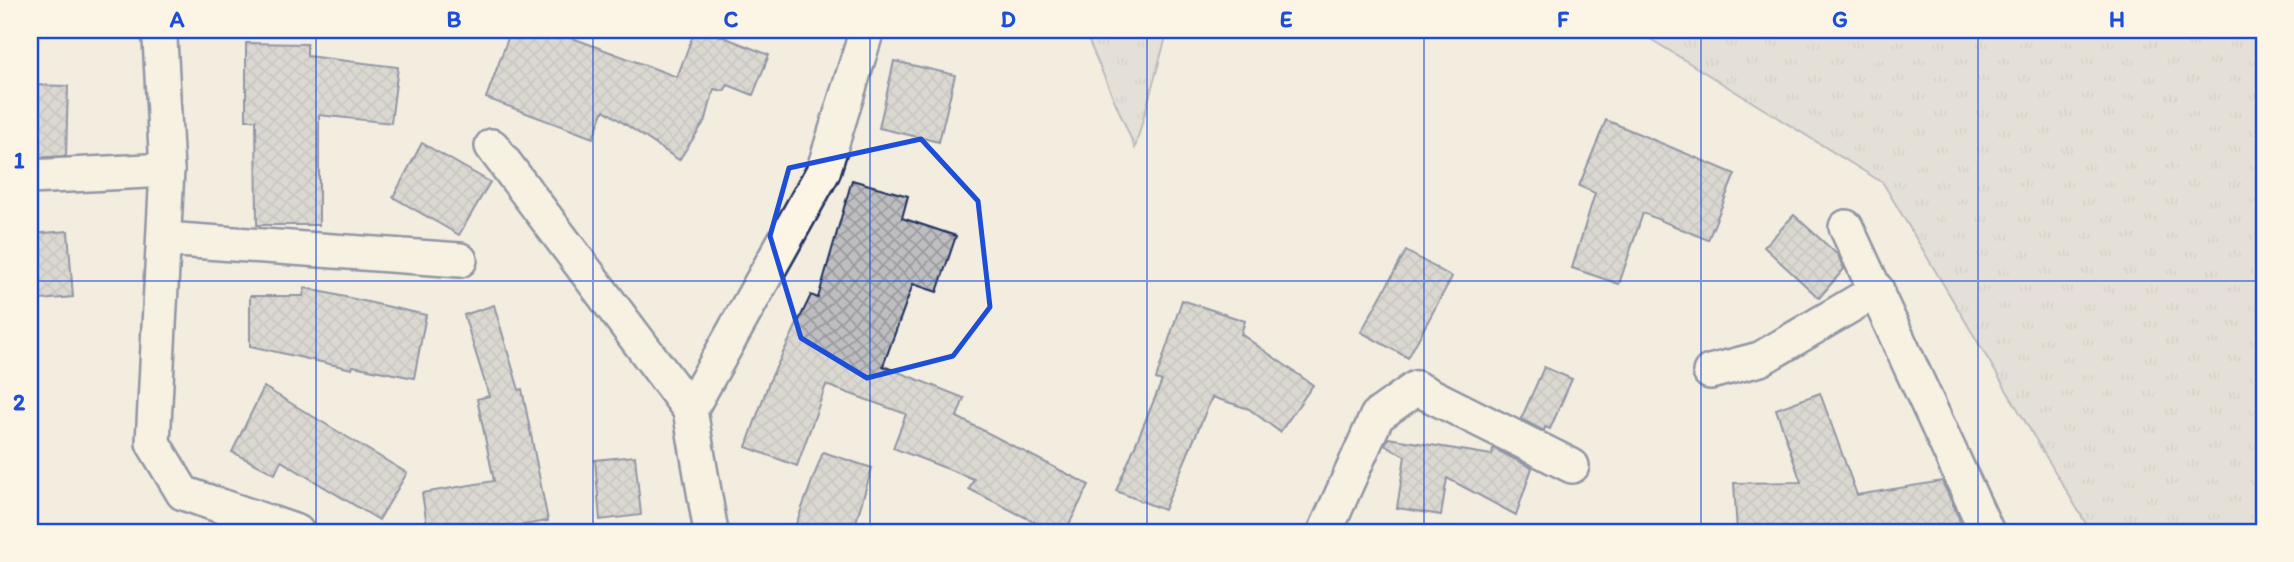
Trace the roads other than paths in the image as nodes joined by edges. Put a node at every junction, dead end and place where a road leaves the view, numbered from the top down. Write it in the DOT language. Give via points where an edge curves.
graph roads {
  1 [pos="157,30"];
  2 [pos="867,30"];
  3 [pos="492,146"];
  4 [pos="167,170"];
  5 [pos="30,177"];
  6 [pos="1846,227"];
  7 [pos="164,239"];
  8 [pos="460,260"];
  9 [pos="1877,290"];
  10 [pos="1710,372"];
  11 [pos="690,410"];
  12 [pos="1572,466"];
  13 [pos="297,532"];
  14 [pos="711,532"];
  15 [pos="1325,532"];
  16 [pos="1987,532"];
  1 -- 4 [label="street"];
  2 -- 11 [label="street" via="823,172"];
  3 -- 11 [label="street"];
  4 -- 5 [label="street"];
  4 -- 7 [label="street"];
  6 -- 9 [label="street"];
  7 -- 8 [label="street"];
  7 -- 13 [label="street" via="153,443 183,493"];
  9 -- 10 [label="street" via="1760,359"];
  9 -- 16 [label="street"];
  11 -- 14 [label="street"];
  12 -- 15 [label="street" via="1416,388 1377,416"];
}
